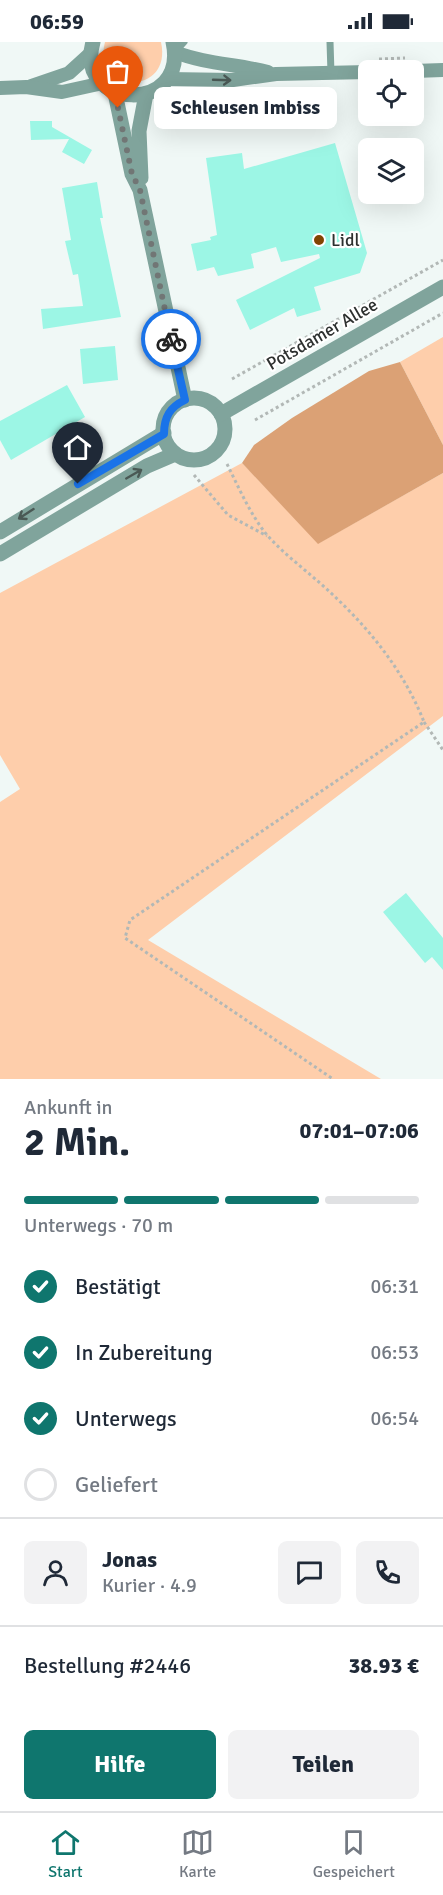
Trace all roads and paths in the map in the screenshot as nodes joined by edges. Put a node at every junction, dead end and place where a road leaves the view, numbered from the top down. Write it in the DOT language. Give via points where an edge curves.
graph roads {
  1 [pos="330,42"];
  2 [pos="177,45"];
  3 [pos="92,48"];
  4 [pos="443,70"];
  5 [pos="424,71"];
  6 [pos="358,72"];
  7 [pos="331,73"];
  8 [pos="276,74"];
  9 [pos="168,79"];
  10 [pos="103,83"];
  11 [pos="26,87"];
  12 [pos="0,88"];
  13 [pos="115,93"];
  14 [pos="146,94"];
  15 [pos="140,190"];
  16 [pos="443,260"];
  17 [pos="443,287"];
  18 [pos="443,313"];
  19 [pos="232,379"];
  20 [pos="185,400"];
  21 [pos="221,414"];
  22 [pos="255,420"];
  23 [pos="164,434"];
  24 [pos="175,454"];
  25 [pos="227,464"];
  26 [pos="194,475"];
  27 [pos="0,531"];
  28 [pos="269,537"];
  29 [pos="0,554"];
  30 [pos="424,722"];
  31 [pos="443,750"];
  32 [pos="333,1079"];
  1 -- 7 [label="lane"];
  2 -- 8 [label="street" via="200,61"];
  2 -- 9 [label="street"];
  3 -- 10 [label="street" via="96,75"];
  3 -- 11 [label="street" via="69,73"];
  4 -- 5 [label="street"];
  6 -- 7 [label="street"];
  7 -- 8 [label="street"];
  9 -- 8 [label="street, one-way" via="233,80"];
  9 -- 14 [label="street"];
  10 -- 11 [label="street" via="63,92"];
  10 -- 13 [label="street"];
  11 -- 12 [label="street"];
  13 -- 14 [label="street"];
  13 -- 15 [label="street" via="132,174"];
  14 -- 15 [label="street" via="139,131"];
  15 -- 20 [label="street"];
  16 -- 19 [label="path"];
  17 -- 21 [label="street, Potsdamer Allee"];
  18 -- 22 [label="path"];
  20 -- 21 [label="street" via="206,400"];
  20 -- 23 [label="street" via="166,417"];
  21 -- 24 [label="street" via="225,434 214,453 195,460"];
  23 -- 24 [label="street"];
  23 -- 27 [label="street, one-way"];
  29 -- 24 [label="street, one-way"];
  25 -- 28 [label="path" via="255,520"];
  26 -- 28 [label="path" via="228,515"];
  28 -- 30 [label="path" via="374,638 414,694"];
  30 -- 31 [label="path"];
  30 -- 32 [label="path" via="130,920 125,938"];
}
